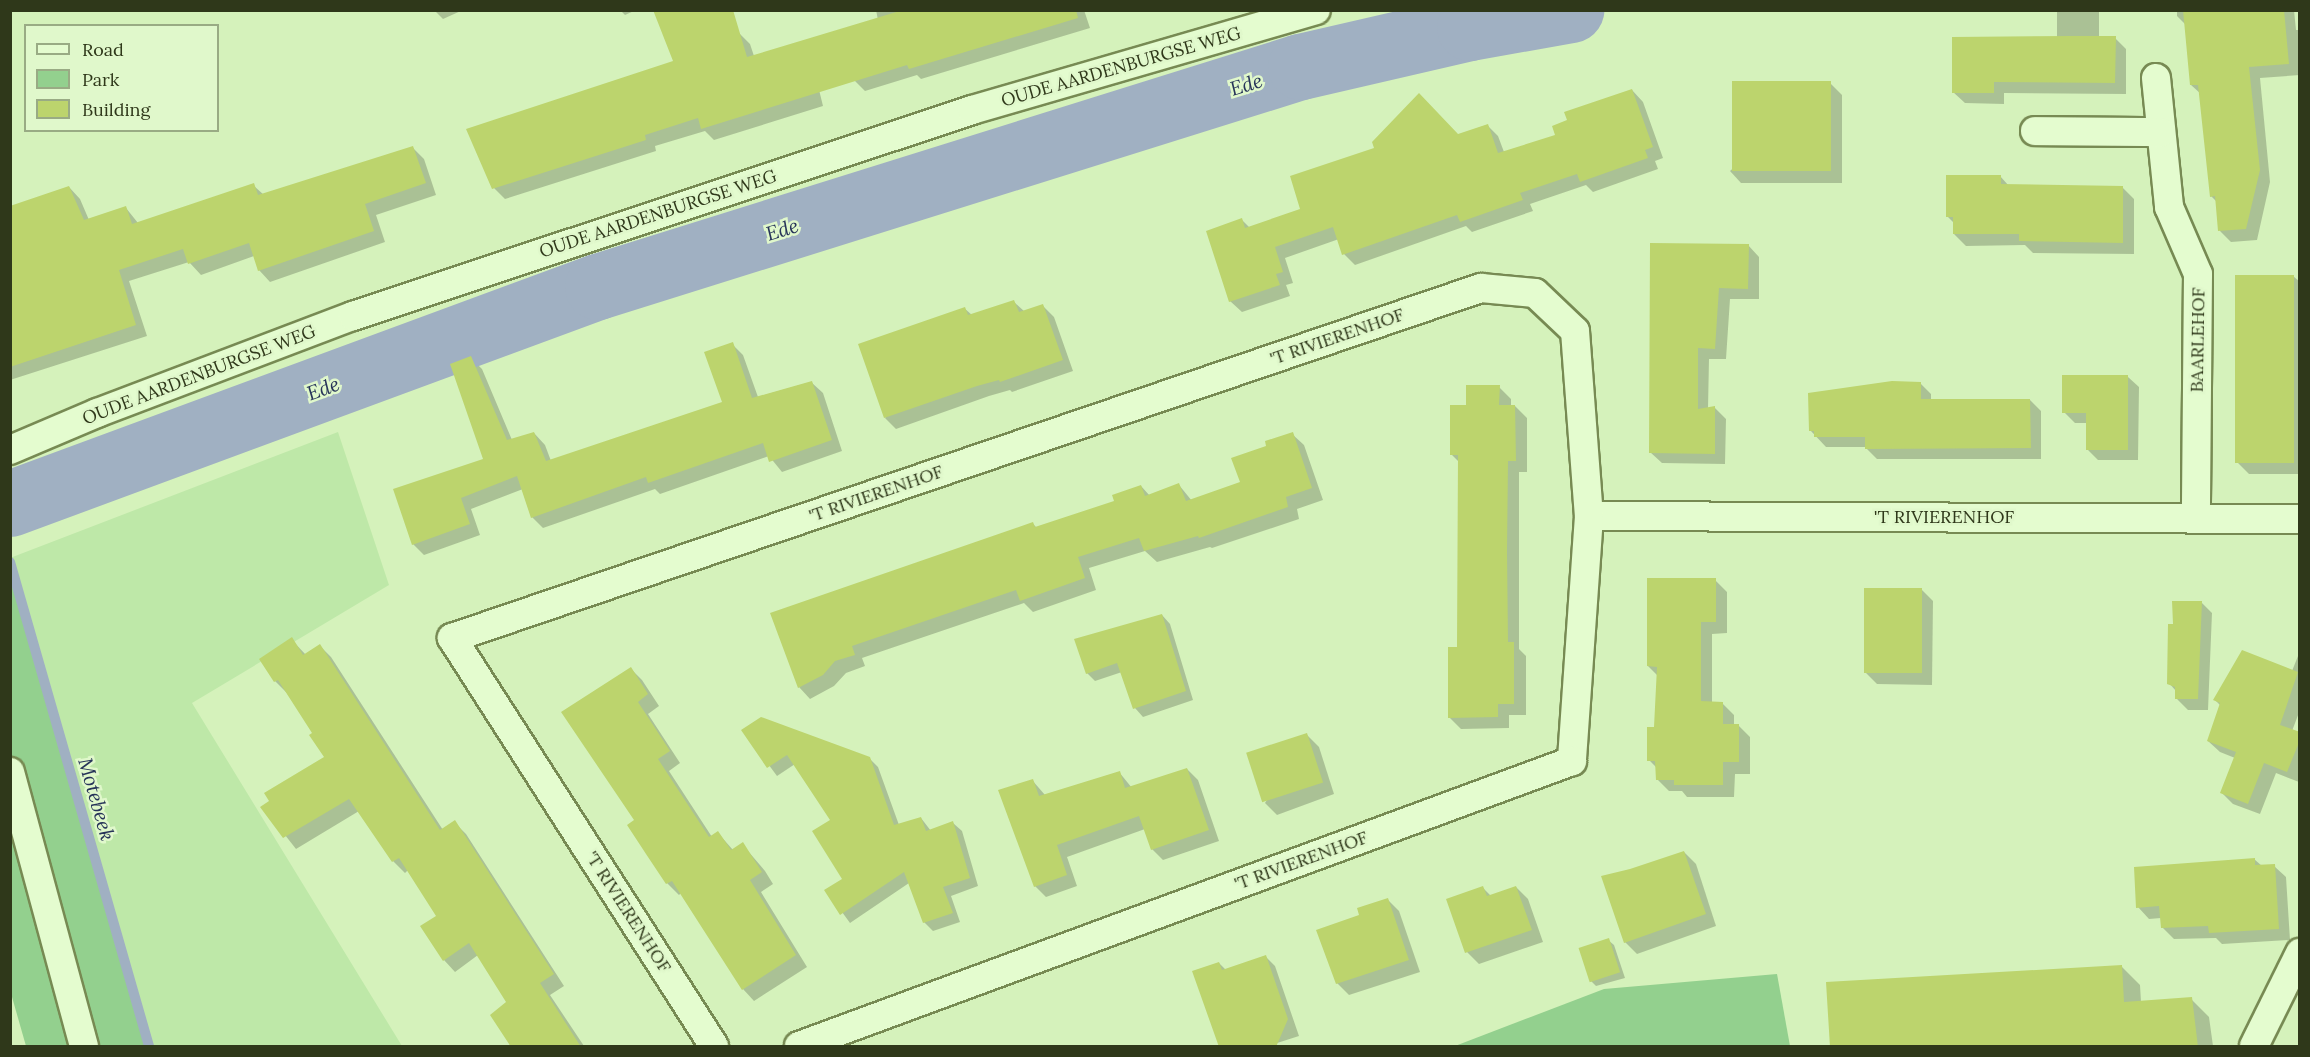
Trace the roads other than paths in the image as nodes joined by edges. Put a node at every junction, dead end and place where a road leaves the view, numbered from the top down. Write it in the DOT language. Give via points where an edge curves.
graph roads {
  1 [pos="1316,10"];
  2 [pos="2156,78"];
  3 [pos="2035,131"];
  4 [pos="2162,132"];
  5 [pos="10,450"];
  6 [pos="1589,516"];
  7 [pos="2196,518"];
  8 [pos="2300,519"];
  9 [pos="10,772"];
  10 [pos="2300,953"];
  11 [pos="84,1047"];
  12 [pos="714,1047"];
  13 [pos="800,1047"];
  14 [pos="2254,1047"];
  1 -- 5 [label="street, OUDE AARDENBURGSE WEG" via="972,110 353,316 96,413"];
  2 -- 4 [label="street, BAARLEHOF"];
  3 -- 4 [label="street"];
  4 -- 7 [label="street, BAARLEHOF" via="2169,207 2198,274"];
  6 -- 7 [label="street, 'T RIVIERENHOF"];
  6 -- 12 [label="street, 'T RIVIERENHOF" via="1575,331 1535,293 1481,288 452,638"];
  6 -- 13 [label="street, 'T RIVIERENHOF" via="1572,761"];
  7 -- 8 [label="street, 'T RIVIERENHOF"];
  9 -- 11 [label="street"];
  10 -- 14 [label="street"];
}
